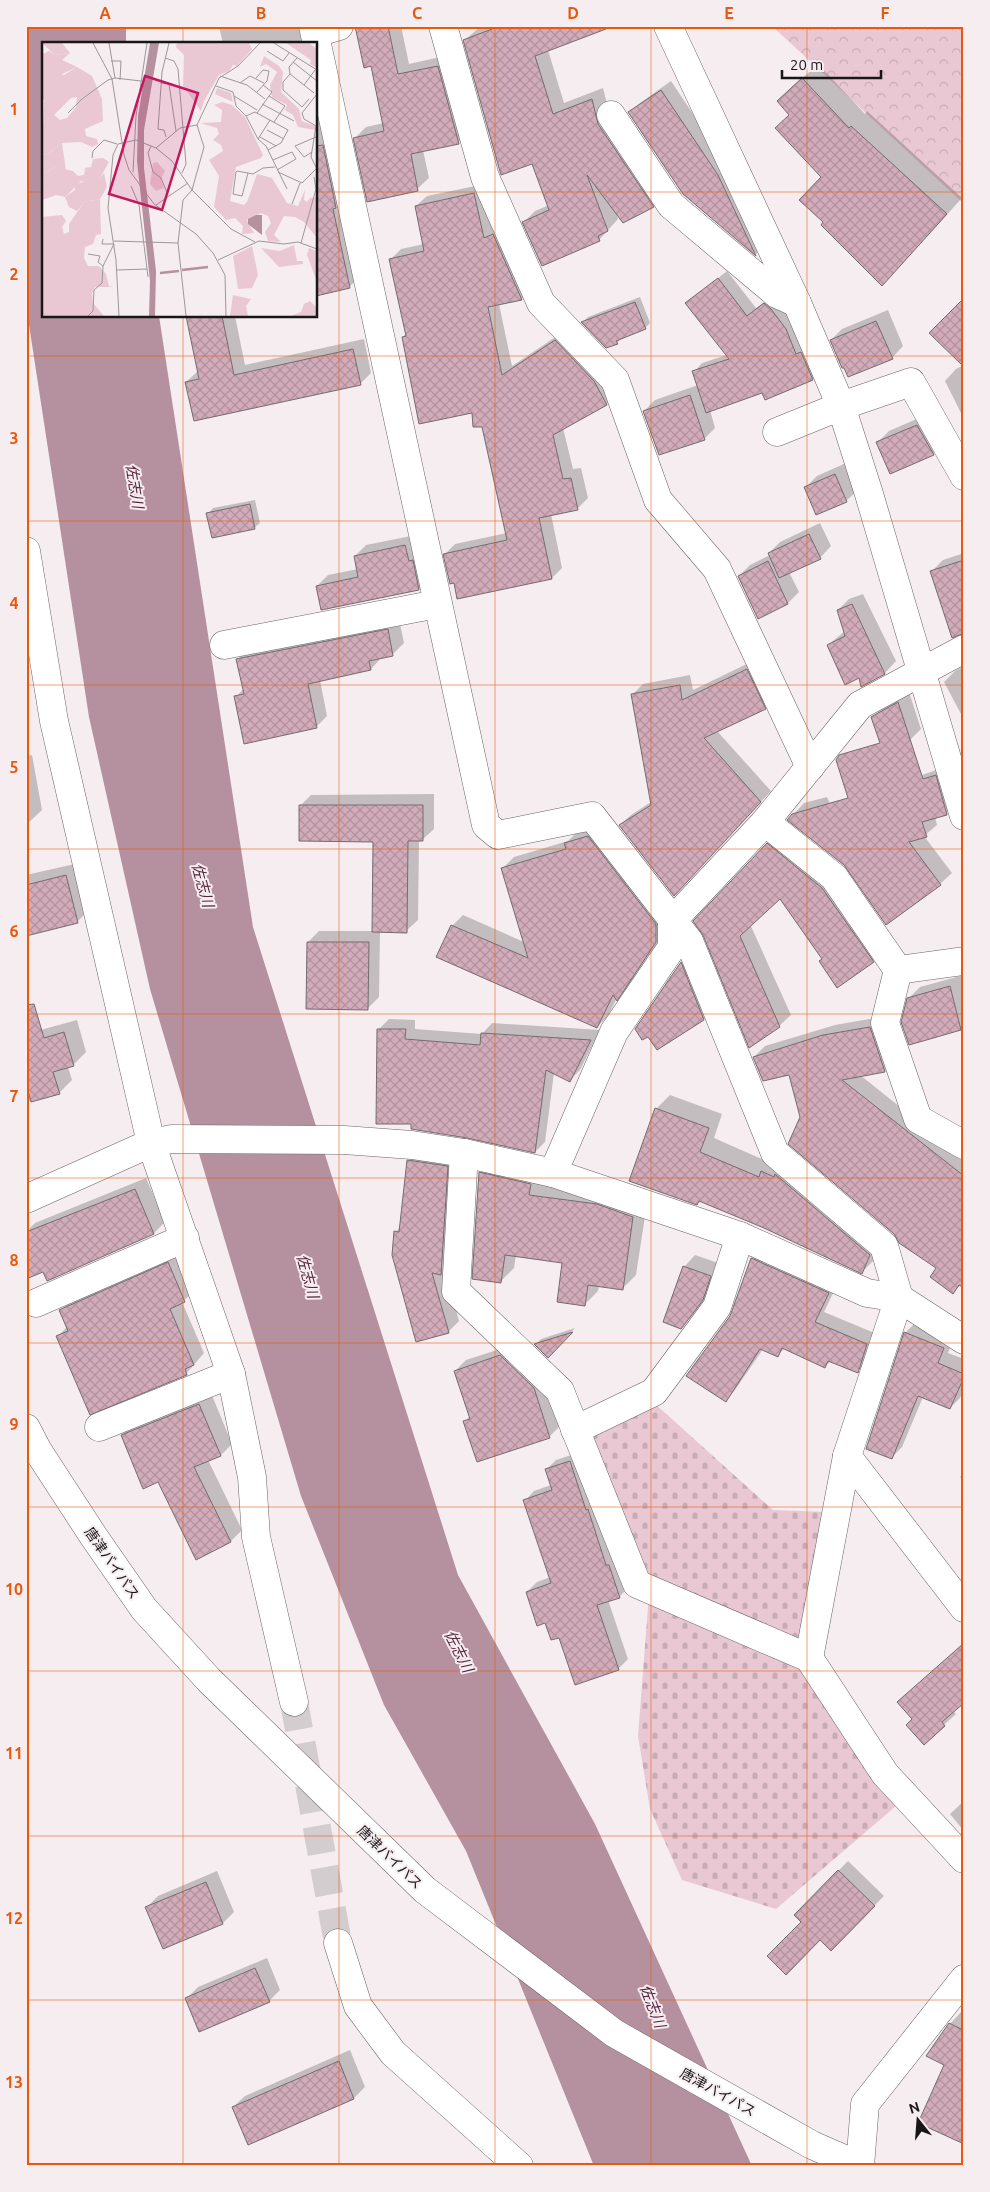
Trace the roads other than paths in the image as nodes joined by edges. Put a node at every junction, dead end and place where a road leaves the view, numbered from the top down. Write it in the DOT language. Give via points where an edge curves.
graph roads {
  1 [pos="444,26"];
  2 [pos="668,26"];
  3 [pos="322,29"];
  4 [pos="611,114"];
  5 [pos="797,303"];
  6 [pos="842,406"];
  7 [pos="777,432"];
  8 [pos="964,476"];
  9 [pos="26,552"];
  10 [pos="437,604"];
  11 [pos="224,645"];
  12 [pos="964,649"];
  13 [pos="921,671"];
  14 [pos="810,766"];
  15 [pos="964,816"];
  16 [pos="765,822"];
  17 [pos="672,921"];
  18 [pos="964,961"];
  19 [pos="898,970"];
  20 [pos="161,1141"];
  21 [pos="964,1145"];
  22 [pos="464,1153"];
  23 [pos="553,1173"];
  24 [pos="26,1199"];
  25 [pos="740,1236"];
  26 [pos="185,1238"];
  27 [pos="899,1298"];
  28 [pos="36,1304"];
  29 [pos="964,1340"];
  30 [pos="231,1374"];
  31 [pos="99,1427"];
  32 [pos="26,1428"];
  33 [pos="575,1430"];
  34 [pos="847,1456"];
  35 [pos="964,1608"];
  36 [pos="809,1658"];
  37 [pos="294,1702"];
  38 [pos="964,1859"];
  39 [pos="338,1943"];
  40 [pos="964,1979"];
  41 [pos="519,2166"];
  42 [pos="860,2166"];
  1 -- 14 [label="main road" via="485,177 541,303 615,380 658,500 716,569"];
  2 -- 5 [label="main road"];
  3 -- 10 [label="main road"];
  4 -- 5 [label="main road" via="670,205 777,294"];
  5 -- 6 [label="main road"];
  6 -- 7 [label="main road"];
  6 -- 8 [label="main road" via="911,382"];
  6 -- 13 [label="main road"];
  9 -- 20 [label="main road" via="54,721"];
  10 -- 11 [label="main road"];
  10 -- 17 [label="main road" via="486,825 498,834 592,816"];
  12 -- 13 [label="main road"];
  13 -- 14 [label="main road" via="860,704"];
  13 -- 15 [label="main road"];
  14 -- 16 [label="main road"];
  16 -- 17 [label="main road"];
  16 -- 19 [label="main road" via="834,877"];
  17 -- 23 [label="main road" via="672,947 614,1032"];
  17 -- 27 [label="main road" via="689,940 775,1153 884,1246"];
  18 -- 19 [label="main road"];
  19 -- 21 [label="main road" via="885,1023 918,1119"];
  20 -- 22 [label="main road" via="344,1140"];
  20 -- 24 [label="main road"];
  20 -- 26 [label="main road"];
  22 -- 23 [label="main road"];
  22 -- 33 [label="main road" via="456,1291 560,1391"];
  23 -- 25 [label="main road"];
  25 -- 27 [label="main road" via="867,1293"];
  25 -- 33 [label="main road" via="717,1307 654,1392"];
  26 -- 28 [label="main road"];
  26 -- 30 [label="main road"];
  27 -- 29 [label="main road"];
  27 -- 34 [label="main road"];
  30 -- 31 [label="main road"];
  30 -- 37 [label="main road" via="252,1477 256,1537"];
  32 -- 42 [label="main road, 唐津バイパス" via="94,1537 144,1608 208,1680 425,1890 614,2033 812,2145"];
  33 -- 36 [label="main road" via="637,1584"];
  34 -- 35 [label="main road"];
  34 -- 36 [label="main road"];
  36 -- 38 [label="main road" via="884,1774"];
  39 -- 41 [label="main road" via="358,2006 393,2053"];
  40 -- 42 [label="main road" via="865,2104"];
}
